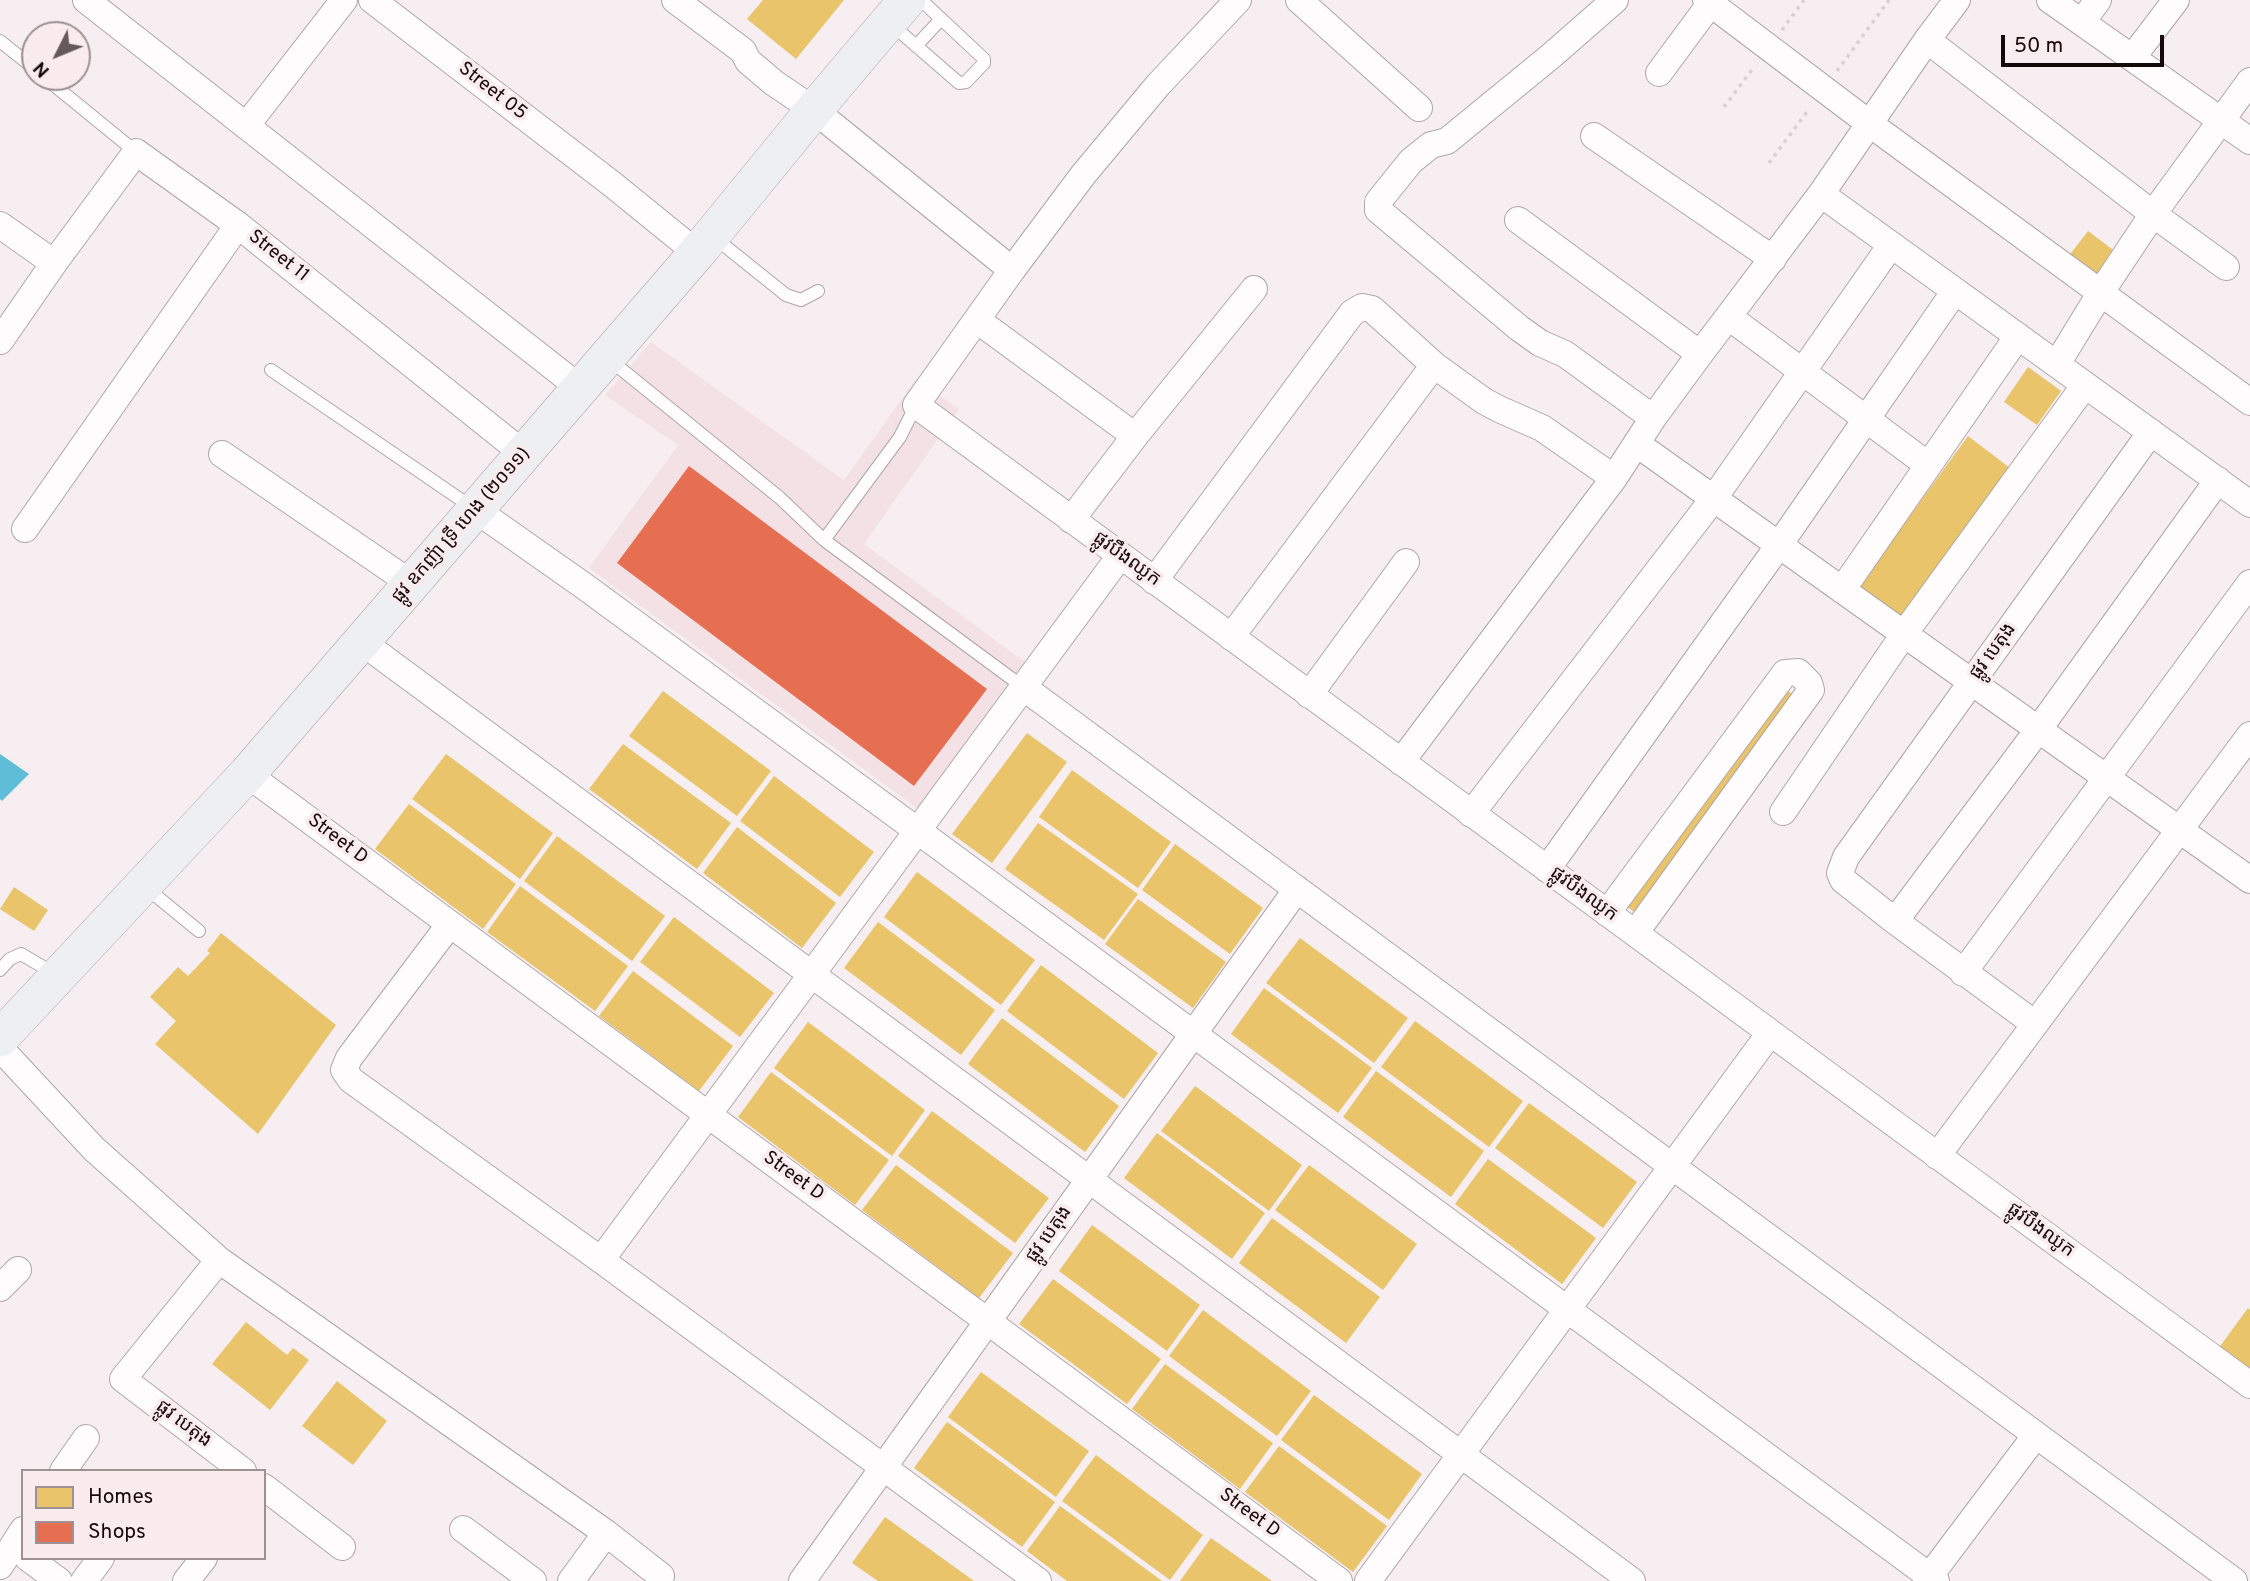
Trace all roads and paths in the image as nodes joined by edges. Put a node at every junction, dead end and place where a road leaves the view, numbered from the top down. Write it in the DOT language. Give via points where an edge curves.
graph roads {
  1 [pos="86,0"];
  2 [pos="344,0"];
  3 [pos="372,0"];
  4 [pos="676,0"];
  5 [pos="921,0"];
  6 [pos="1238,0"];
  7 [pos="1299,0"];
  8 [pos="1615,0"];
  9 [pos="1957,0"];
  10 [pos="2050,0"];
  11 [pos="2098,0"];
  12 [pos="2176,0"];
  13 [pos="1710,1"];
  14 [pos="898,11"];
  15 [pos="941,19"];
  16 [pos="2082,23"];
  17 [pos="1927,40"];
  18 [pos="0,41"];
  19 [pos="916,46"];
  20 [pos="21,58"];
  21 [pos="2132,58"];
  22 [pos="1659,73"];
  23 [pos="2250,81"];
  24 [pos="61,91"];
  25 [pos="1419,108"];
  26 [pos="814,110"];
  27 [pos="2222,121"];
  28 [pos="1870,124"];
  29 [pos="246,126"];
  30 [pos="1594,136"];
  31 [pos="2250,141"];
  32 [pos="136,152"];
  33 [pos="1821,194"];
  34 [pos="2153,214"];
  35 [pos="1518,220"];
  36 [pos="0,225"];
  37 [pos="238,225"];
  38 [pos="704,244"];
  39 [pos="1891,245"];
  40 [pos="1773,259"];
  41 [pos="54,263"];
  42 [pos="2226,267"];
  43 [pos="1012,270"];
  44 [pos="1254,289"];
  45 [pos="818,291"];
  46 [pos="1955,291"];
  47 [pos="2101,292"];
  48 [pos="1729,317"];
  49 [pos="977,320"];
  50 [pos="2018,336"];
  51 [pos="0,341"];
  52 [pos="1700,354"];
  53 [pos="607,357"];
  54 [pos="2056,364"];
  55 [pos="1434,365"];
  56 [pos="271,370"];
  57 [pos="1802,372"];
  58 [pos="2085,385"];
  59 [pos="580,388"];
  60 [pos="2250,402"];
  61 [pos="916,405"];
  62 [pos="1653,418"];
  63 [pos="1866,419"];
  64 [pos="2151,432"];
  65 [pos="1135,436"];
  66 [pos="1637,444"];
  67 [pos="222,454"];
  68 [pos="524,454"];
  69 [pos="1928,466"];
  70 [pos="1614,478"];
  71 [pos="2218,480"];
  72 [pos="1714,498"];
  73 [pos="2250,504"];
  74 [pos="476,510"];
  75 [pos="1072,520"];
  76 [pos="25,529"];
  77 [pos="824,540"];
  78 [pos="1779,545"];
  79 [pos="1120,556"];
  80 [pos="1406,562"];
  81 [pos="1154,580"];
  82 [pos="2250,583"];
  83 [pos="412,584"];
  84 [pos="1842,590"];
  85 [pos="1905,634"];
  86 [pos="1231,637"];
  87 [pos="362,642"];
  88 [pos="1972,682"];
  89 [pos="1023,687"];
  90 [pos="1309,695"];
  91 [pos="2038,730"];
  92 [pos="2250,735"];
  93 [pos="1401,762"];
  94 [pos="247,774"];
  95 [pos="2107,779"];
  96 [pos="1783,812"];
  97 [pos="1471,814"];
  98 [pos="2179,830"];
  99 [pos="918,831"];
  100 [pos="1547,869"];
  101 [pos="2250,880"];
  102 [pos="144,885"];
  103 [pos="1297,889"];
  104 [pos="1608,914"];
  105 [pos="1895,921"];
  106 [pos="450,924"];
  107 [pos="199,931"];
  108 [pos="1636,932"];
  109 [pos="0,970"];
  110 [pos="1963,973"];
  111 [pos="811,974"];
  112 [pos="59,976"];
  113 [pos="2035,1024"];
  114 [pos="1770,1033"];
  115 [pos="1194,1034"];
  116 [pos="0,1038"];
  117 [pos="0,1048"];
  118 [pos="708,1115"];
  119 [pos="1937,1156"];
  120 [pos="1673,1167"];
  121 [pos="1089,1180"];
  122 [pos="219,1260"];
  123 [pos="601,1260"];
  124 [pos="1567,1310"];
  125 [pos="988,1321"];
  126 [pos="2250,1385"];
  127 [pos="2036,1435"];
  128 [pos="86,1438"];
  129 [pos="1461,1455"];
  130 [pos="883,1467"];
  131 [pos="64,1469"];
  132 [pos="240,1469"];
  133 [pos="266,1489"];
  134 [pos="463,1529"];
  135 [pos="606,1533"];
  136 [pos="342,1547"];
  137 [pos="30,1560"];
  138 [pos="100,1560"];
  139 [pos="202,1560"];
  140 [pos="662,1576"];
  141 [pos="1931,1579"];
  142 [pos="60,1581"];
  143 [pos="84,1581"];
  144 [pos="186,1581"];
  145 [pos="533,1581"];
  146 [pos="571,1581"];
  147 [pos="802,1581"];
  148 [pos="1038,1581"];
  149 [pos="1339,1581"];
  150 [pos="1368,1581"];
  151 [pos="1632,1581"];
  152 [pos="2234,1581"];
  1 -- 29 [label="street"];
  2 -- 29 [label="street"];
  3 -- 38 [label="street, Street 05" via="612,184"];
  4 -- 26 [label="street" via="743,51 754,51 782,73"];
  5 -- 15 [label="lane"];
  6 -- 43 [label="street" via="1083,174"];
  7 -- 25 [label="street"];
  8 -- 62 [label="street" via="1447,141 1431,145 1411,161 1378,202 1378,210 1519,328 1565,354"];
  9 -- 17 [label="street"];
  10 -- 16 [label="street"];
  11 -- 16 [label="street"];
  12 -- 21 [label="street"];
  13 -- 22 [label="street"];
  13 -- 28 [label="street"];
  14 -- 19 [label="lane"];
  14 -- 26 [label="main road, ផ្លូវ ឧកញ៉ា ទ្រី ហេង (២០១១)"];
  15 -- 19 [label="lane"];
  15 -- 19 [label="lane" via="984,59 975,73 960,83"];
  16 -- 21 [label="street"];
  17 -- 28 [label="street"];
  17 -- 34 [label="street"];
  18 -- 20 [label="lane"];
  21 -- 27 [label="street"];
  23 -- 27 [label="street"];
  24 -- 32 [label="lane"];
  26 -- 38 [label="main road, ផ្លូវ ឧកញ៉ា ទ្រី ហេង (២០១១)"];
  26 -- 43 [label="street"];
  27 -- 31 [label="street"];
  27 -- 34 [label="street"];
  28 -- 33 [label="street"];
  28 -- 47 [label="street"];
  29 -- 59 [label="street"];
  30 -- 40 [label="street"];
  32 -- 37 [label="street, Street 11"];
  32 -- 41 [label="street"];
  33 -- 39 [label="street"];
  33 -- 40 [label="street"];
  34 -- 42 [label="street"];
  34 -- 47 [label="street"];
  35 -- 52 [label="street"];
  36 -- 41 [label="street"];
  37 -- 68 [label="street, Street 11"];
  37 -- 76 [label="street"];
  38 -- 45 [label="lane" via="786,295 801,300"];
  38 -- 53 [label="main road, ផ្លូវ ឧកញ៉ា ទ្រី ហេង (២០១១)"];
  39 -- 46 [label="street"];
  39 -- 57 [label="street"];
  40 -- 48 [label="street"];
  41 -- 51 [label="street"];
  43 -- 49 [label="street"];
  44 -- 65 [label="street"];
  46 -- 50 [label="street"];
  46 -- 63 [label="street"];
  47 -- 54 [label="street"];
  47 -- 60 [label="street"];
  48 -- 52 [label="street"];
  48 -- 57 [label="street"];
  49 -- 61 [label="street"];
  49 -- 65 [label="street"];
  50 -- 54 [label="street"];
  50 -- 69 [label="street"];
  52 -- 62 [label="street"];
  53 -- 59 [label="main road, ផ្លូវ ឧកញ៉ា ទ្រី ហេង (២០១១)"];
  53 -- 77 [label="lane" via="780,498"];
  54 -- 58 [label="street"];
  55 -- 70 [label="street" via="1499,410 1542,428"];
  55 -- 81 [label="street" via="1372,309 1362,307 1352,313"];
  55 -- 86 [label="street"];
  56 -- 74 [label="lane"];
  57 -- 63 [label="street"];
  57 -- 72 [label="street"];
  58 -- 64 [label="street"];
  58 -- 85 [label="street"];
  59 -- 68 [label="main road, ផ្លូវ ឧកញ៉ា ទ្រី ហេង (២០១១)"];
  61 -- 75 [label="street, ផ្លូវបឹងឈូក"];
  61 -- 77 [label="lane" via="900,437"];
  62 -- 66 [label="street"];
  63 -- 69 [label="street"];
  63 -- 78 [label="street"];
  64 -- 71 [label="street"];
  64 -- 88 [label="street, ផ្លូវ បេតុង"];
  65 -- 75 [label="street"];
  66 -- 70 [label="street"];
  66 -- 72 [label="street"];
  67 -- 83 [label="street"];
  68 -- 74 [label="main road, ផ្លូវ ឧកញ៉ា ទ្រី ហេង (២០១១)"];
  69 -- 84 [label="street"];
  70 -- 93 [label="street"];
  71 -- 73 [label="street"];
  71 -- 91 [label="street"];
  72 -- 78 [label="street"];
  72 -- 97 [label="street"];
  74 -- 83 [label="main road, ផ្លូវ ឧកញ៉ា ទ្រី ហេង (២០១១)"];
  74 -- 99 [label="street"];
  75 -- 79 [label="street, ផ្លូវបឹងឈូក"];
  77 -- 89 [label="lane"];
  78 -- 84 [label="street"];
  78 -- 100 [label="street"];
  79 -- 81 [label="street, ផ្លូវបឹងឈូក"];
  79 -- 89 [label="street"];
  80 -- 90 [label="street"];
  81 -- 86 [label="street, ផ្លូវបឹងឈូក"];
  82 -- 95 [label="street"];
  83 -- 87 [label="main road, ផ្លូវ ឧកញ៉ា ទ្រី ហេង (២០១១)"];
  84 -- 85 [label="street"];
  85 -- 88 [label="street"];
  85 -- 96 [label="street"];
  86 -- 90 [label="street, ផ្លូវបឹងឈូក"];
  87 -- 94 [label="main road, ផ្លូវ ឧកញ៉ា ទ្រី ហេង (២០១១)"];
  87 -- 111 [label="street"];
  88 -- 91 [label="street"];
  88 -- 105 [label="street, ផ្លូវ បេតុង" via="1846,857 1840,873"];
  89 -- 99 [label="street"];
  89 -- 103 [label="street"];
  90 -- 93 [label="street, ផ្លូវបឹងឈូក"];
  91 -- 95 [label="street"];
  91 -- 105 [label="street"];
  92 -- 98 [label="street"];
  93 -- 97 [label="street, ផ្លូវបឹងឈូក"];
  94 -- 102 [label="main road, ផ្លូវ ឧកញ៉ា ទ្រី ហេង (២០១១)"];
  94 -- 106 [label="street, Street D"];
  95 -- 98 [label="street"];
  95 -- 110 [label="street"];
  97 -- 100 [label="street, ផ្លូវបឹងឈូក"];
  98 -- 101 [label="street"];
  98 -- 113 [label="street"];
  99 -- 111 [label="street"];
  99 -- 115 [label="street"];
  100 -- 104 [label="street, ផ្លូវបឹងឈូក"];
  102 -- 107 [label="lane"];
  102 -- 112 [label="main road, ផ្លូវ ឧកញ៉ា ទ្រី ហេង (២០១១)"];
  103 -- 115 [label="street, ផ្លូវ បេតុង"];
  103 -- 120 [label="street"];
  104 -- 108 [label="street, ផ្លូវបឹងឈូក"];
  104 -- 108 [label="street" via="1785,673 1798,672 1811,690"];
  105 -- 110 [label="street"];
  106 -- 118 [label="street, Street D"];
  106 -- 123 [label="street" via="344,1070 351,1080"];
  108 -- 114 [label="street, ផ្លូវបឹងឈូក"];
  109 -- 112 [label="lane" via="21,954"];
  110 -- 113 [label="street"];
  111 -- 118 [label="street"];
  111 -- 121 [label="street"];
  112 -- 116 [label="main road, ផ្លូវ ឧកញ៉ា ទ្រី ហេង (២០១១)"];
  113 -- 119 [label="street"];
  114 -- 119 [label="street, ផ្លូវបឹងឈូក"];
  114 -- 120 [label="street"];
  115 -- 121 [label="street, ផ្លូវ បេតុង"];
  115 -- 124 [label="street"];
  117 -- 122 [label="street" via="94,1149"];
  118 -- 123 [label="street"];
  118 -- 125 [label="street, Street D"];
  119 -- 126 [label="street, ផ្លូវបឹងឈូក"];
  120 -- 124 [label="street"];
  120 -- 127 [label="street"];
  121 -- 125 [label="street, ផ្លូវ បេតុង"];
  121 -- 129 [label="street"];
  122 -- 132 [label="street, ផ្លូវ បេតុង" via="123,1379"];
  122 -- 135 [label="street"];
  123 -- 130 [label="street"];
  124 -- 129 [label="street"];
  124 -- 141 [label="street"];
  125 -- 130 [label="street, ផ្លូវ បេតុង"];
  125 -- 149 [label="street, Street D"];
  127 -- 141 [label="street"];
  127 -- 152 [label="street"];
  128 -- 131 [label="street"];
  129 -- 150 [label="street"];
  129 -- 151 [label="street"];
  130 -- 147 [label="street, ផ្លូវ បេតុង"];
  130 -- 148 [label="street"];
  133 -- 136 [label="street"];
  134 -- 145 [label="street"];
  135 -- 140 [label="street"];
  135 -- 146 [label="street"];
  137 -- 142 [label="street"];
  138 -- 143 [label="street"];
  139 -- 144 [label="street"];
}
